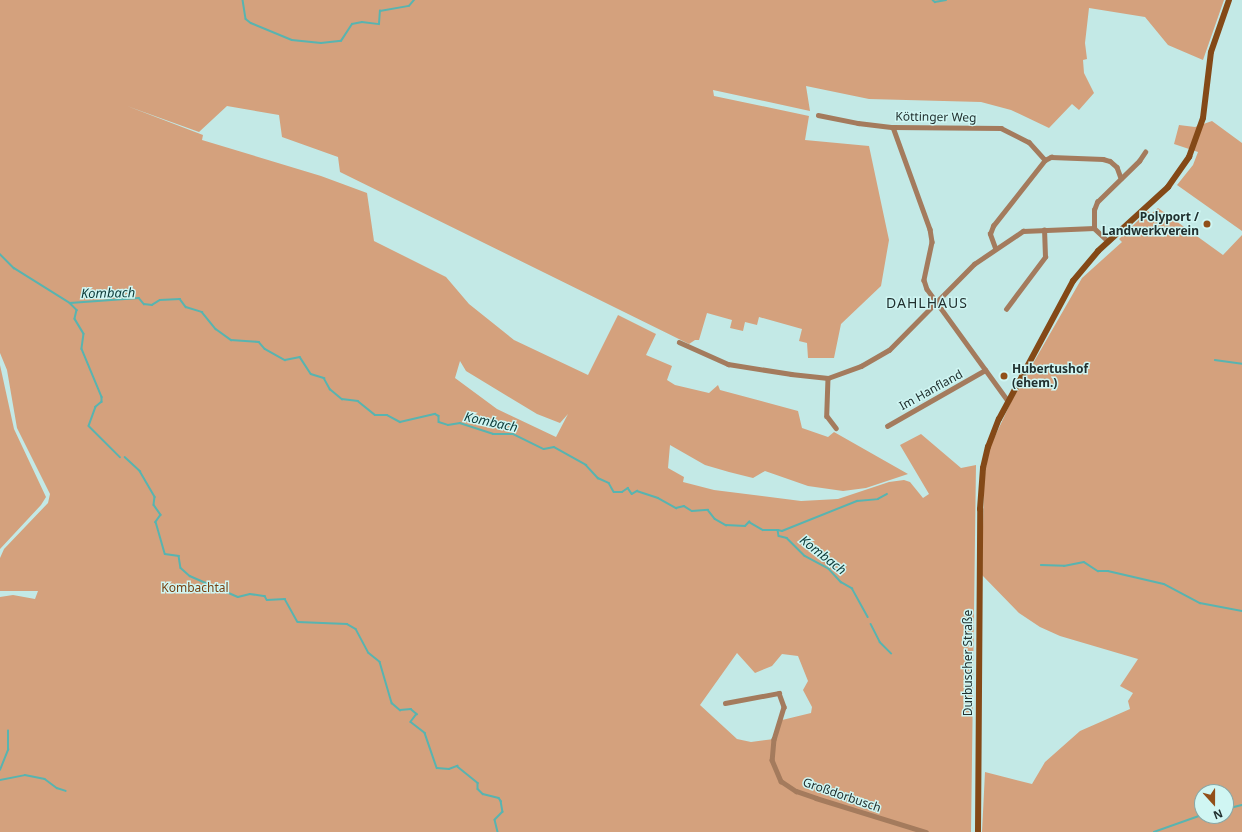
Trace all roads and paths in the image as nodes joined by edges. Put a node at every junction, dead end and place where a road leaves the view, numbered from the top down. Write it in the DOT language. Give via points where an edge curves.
graph roads {
  1 [pos="1228,0"];
  2 [pos="818,115"];
  3 [pos="893,127"];
  4 [pos="1144,152"];
  5 [pos="1045,160"];
  6 [pos="1121,178"];
  7 [pos="1094,228"];
  8 [pos="1044,230"];
  9 [pos="1108,242"];
  10 [pos="995,248"];
  11 [pos="936,301"];
  12 [pos="1006,309"];
  13 [pos="679,342"];
  14 [pos="985,370"];
  15 [pos="828,378"];
  16 [pos="1008,401"];
  17 [pos="887,426"];
  18 [pos="836,428"];
  19 [pos="724,703"];
  20 [pos="926,832"];
  21 [pos="978,832"];
  1 -- 9 [label="main road, Durbuscher Straße" via="1212,47 1203,118 1189,157 1168,187"];
  2 -- 3 [label="street, Köttinger Weg" via="858,124"];
  3 -- 5 [label="street, Köttinger Weg" via="1001,128 1029,142"];
  3 -- 11 [label="street" via="930,229 932,242 924,280"];
  4 -- 6 [label="street" via="1139,161"];
  5 -- 6 [label="street" via="1051,157 1103,159 1117,167"];
  5 -- 10 [label="street" via="993,226 990,234"];
  6 -- 7 [label="street" via="1097,202 1094,210"];
  7 -- 8 [label="street"];
  7 -- 9 [label="street"];
  8 -- 10 [label="street" via="1023,232"];
  8 -- 12 [label="street" via="1045,257"];
  9 -- 16 [label="main road, Durbuscher Straße" via="1081,270 1064,295"];
  10 -- 11 [label="street" via="974,264"];
  11 -- 14 [label="street"];
  11 -- 15 [label="street" via="889,350 861,366"];
  13 -- 15 [label="street" via="728,364"];
  14 -- 16 [label="street"];
  14 -- 17 [label="street, Im Hanfland"];
  15 -- 18 [label="street" via="827,416"];
  16 -- 21 [label="main road, Durbuscher Straße" via="988,447 980,494"];
  19 -- 20 [label="street, Großdorbusch" via="779,693 784,707 774,739 772,760 781,781 811,796"];
}
